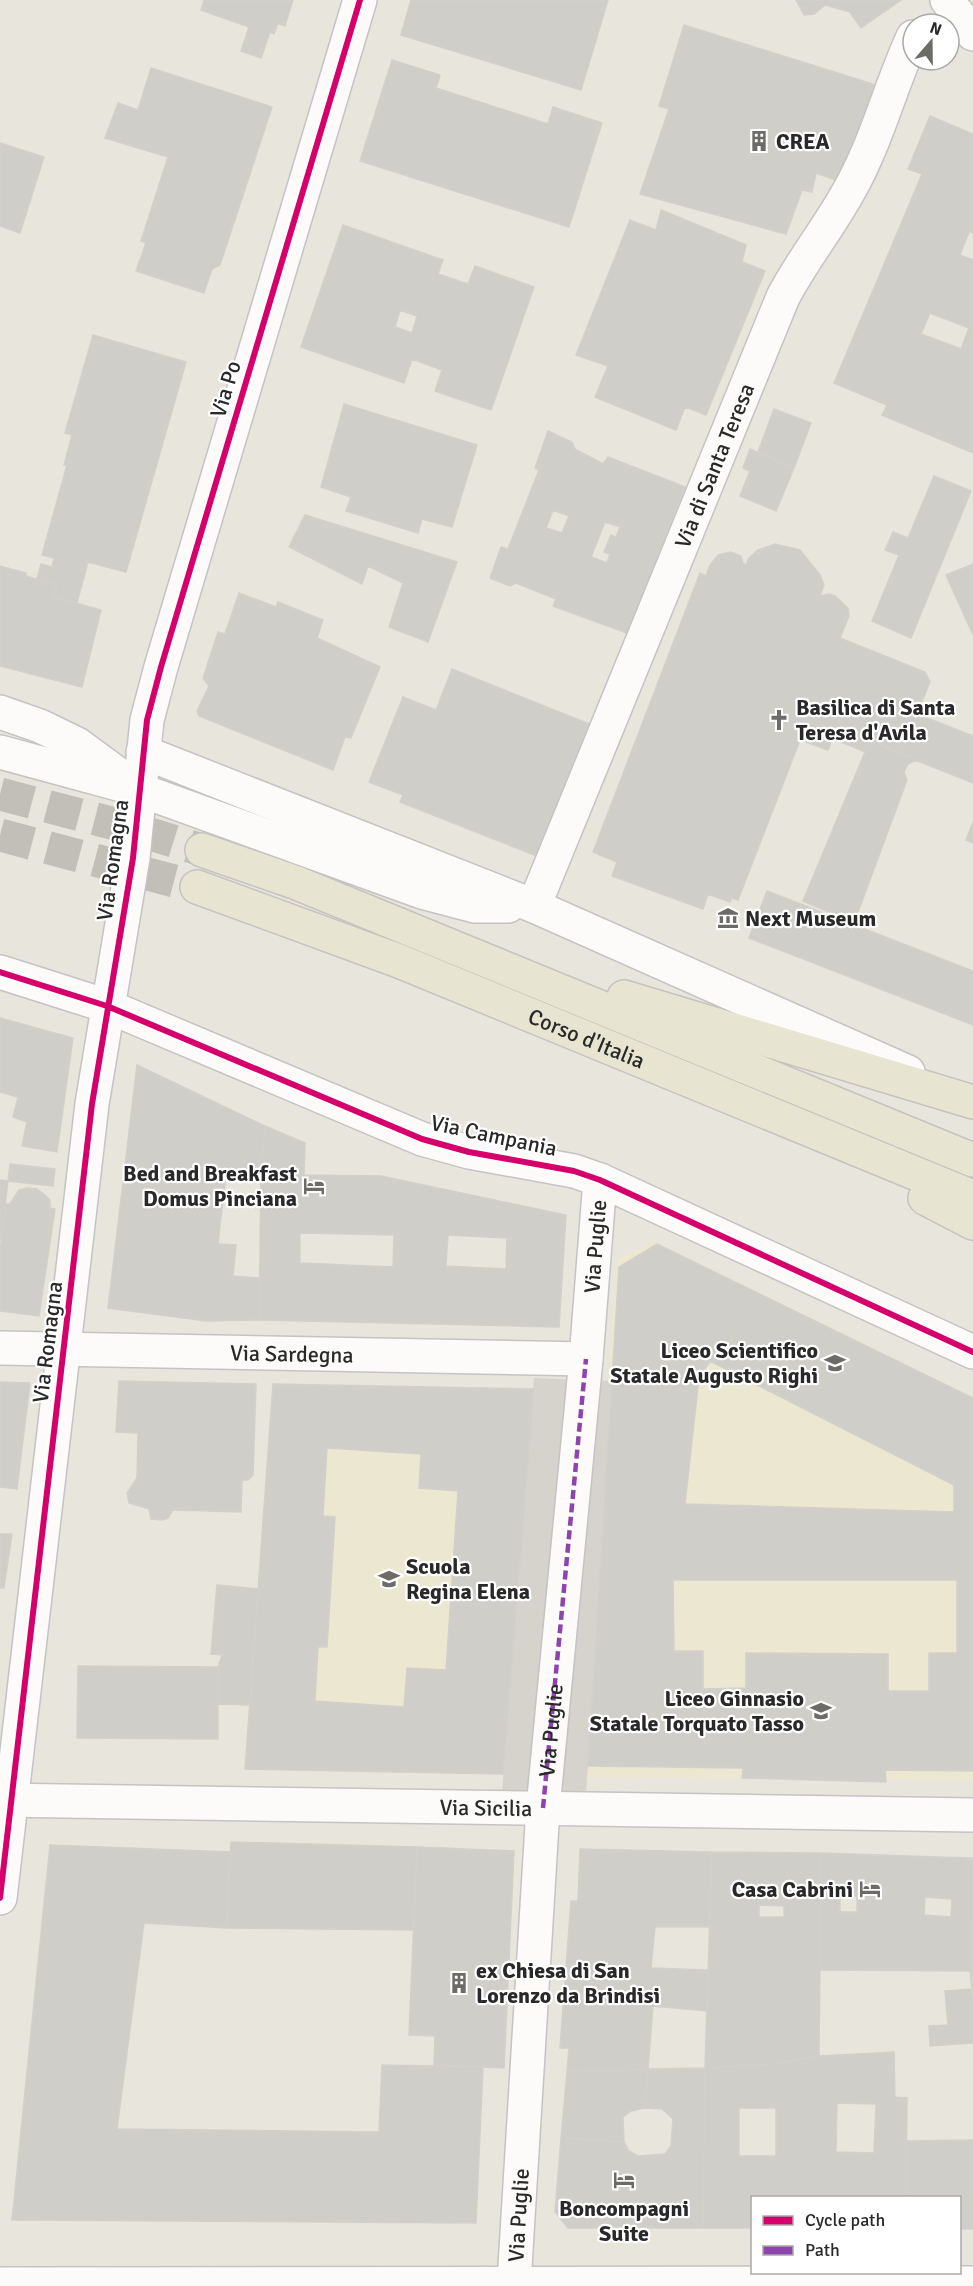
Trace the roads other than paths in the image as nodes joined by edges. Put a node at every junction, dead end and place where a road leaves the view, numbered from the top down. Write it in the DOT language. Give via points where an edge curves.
graph roads {
  1 [pos="360,0"];
  2 [pos="947,0"];
  3 [pos="973,34"];
  4 [pos="901,68"];
  5 [pos="0,712"];
  6 [pos="0,752"];
  7 [pos="143,752"];
  8 [pos="140,790"];
  9 [pos="202,850"];
  10 [pos="197,886"];
  11 [pos="534,906"];
  12 [pos="433,939"];
  13 [pos="0,972"];
  14 [pos="107,1006"];
  15 [pos="973,1101"];
  16 [pos="751,1107"];
  17 [pos="973,1160"];
  18 [pos="600,1180"];
  19 [pos="973,1197"];
  20 [pos="973,1223"];
  21 [pos="0,1348"];
  22 [pos="64,1349"];
  23 [pos="973,1352"];
  24 [pos="586,1359"];
  25 [pos="6,1800"];
  26 [pos="543,1808"];
  27 [pos="973,1815"];
  28 [pos="0,1898"];
  29 [pos="514,2283"];
  30 [pos="973,2283"];
  31 [pos="0,2284"];
  32 [pos="780,2284"];
  1 -- 7 [label="street, Via Po" via="161,667"];
  2 -- 3 [label="street"];
  4 -- 11 [label="street, Via di Santa Teresa" via="851,189 794,276 780,305"];
  5 -- 8 [label="street" via="77,744"];
  6 -- 8 [label="street"];
  7 -- 8 [label="street, Via Po"];
  7 -- 11 [label="street"];
  8 -- 11 [label="street" via="431,895 476,906"];
  8 -- 14 [label="street, Via Romagna" via="133,858"];
  9 -- 12 [label="main road, Corso d'Italia" via="297,883"];
  10 -- 16 [label="main road, Corso d'Italia" via="399,961"];
  11 -- 15 [label="street"];
  12 -- 15 [label="main road"];
  12 -- 17 [label="main road, Corso d'Italia"];
  13 -- 14 [label="street, Via Campania"];
  14 -- 18 [label="street, Via Campania" via="422,1139"];
  14 -- 22 [label="street, Via Romagna"];
  16 -- 19 [label="main road, Corso d'Italia"];
  16 -- 20 [label="main road"];
  18 -- 23 [label="street, Via Campania"];
  18 -- 24 [label="street, Via Puglie"];
  21 -- 22 [label="street, Via Sardegna"];
  22 -- 24 [label="street, Via Sardegna"];
  22 -- 25 [label="street, Via Romagna"];
  24 -- 26 [label="street, Via Puglie"];
  25 -- 26 [label="street, Via Sicilia"];
  25 -- 28 [label="street, Via Romagna"];
  26 -- 27 [label="street, Via Sicilia"];
  26 -- 29 [label="street, Via Puglie"];
  29 -- 31 [label="street"];
  29 -- 32 [label="street"];
  30 -- 32 [label="street"];
}
